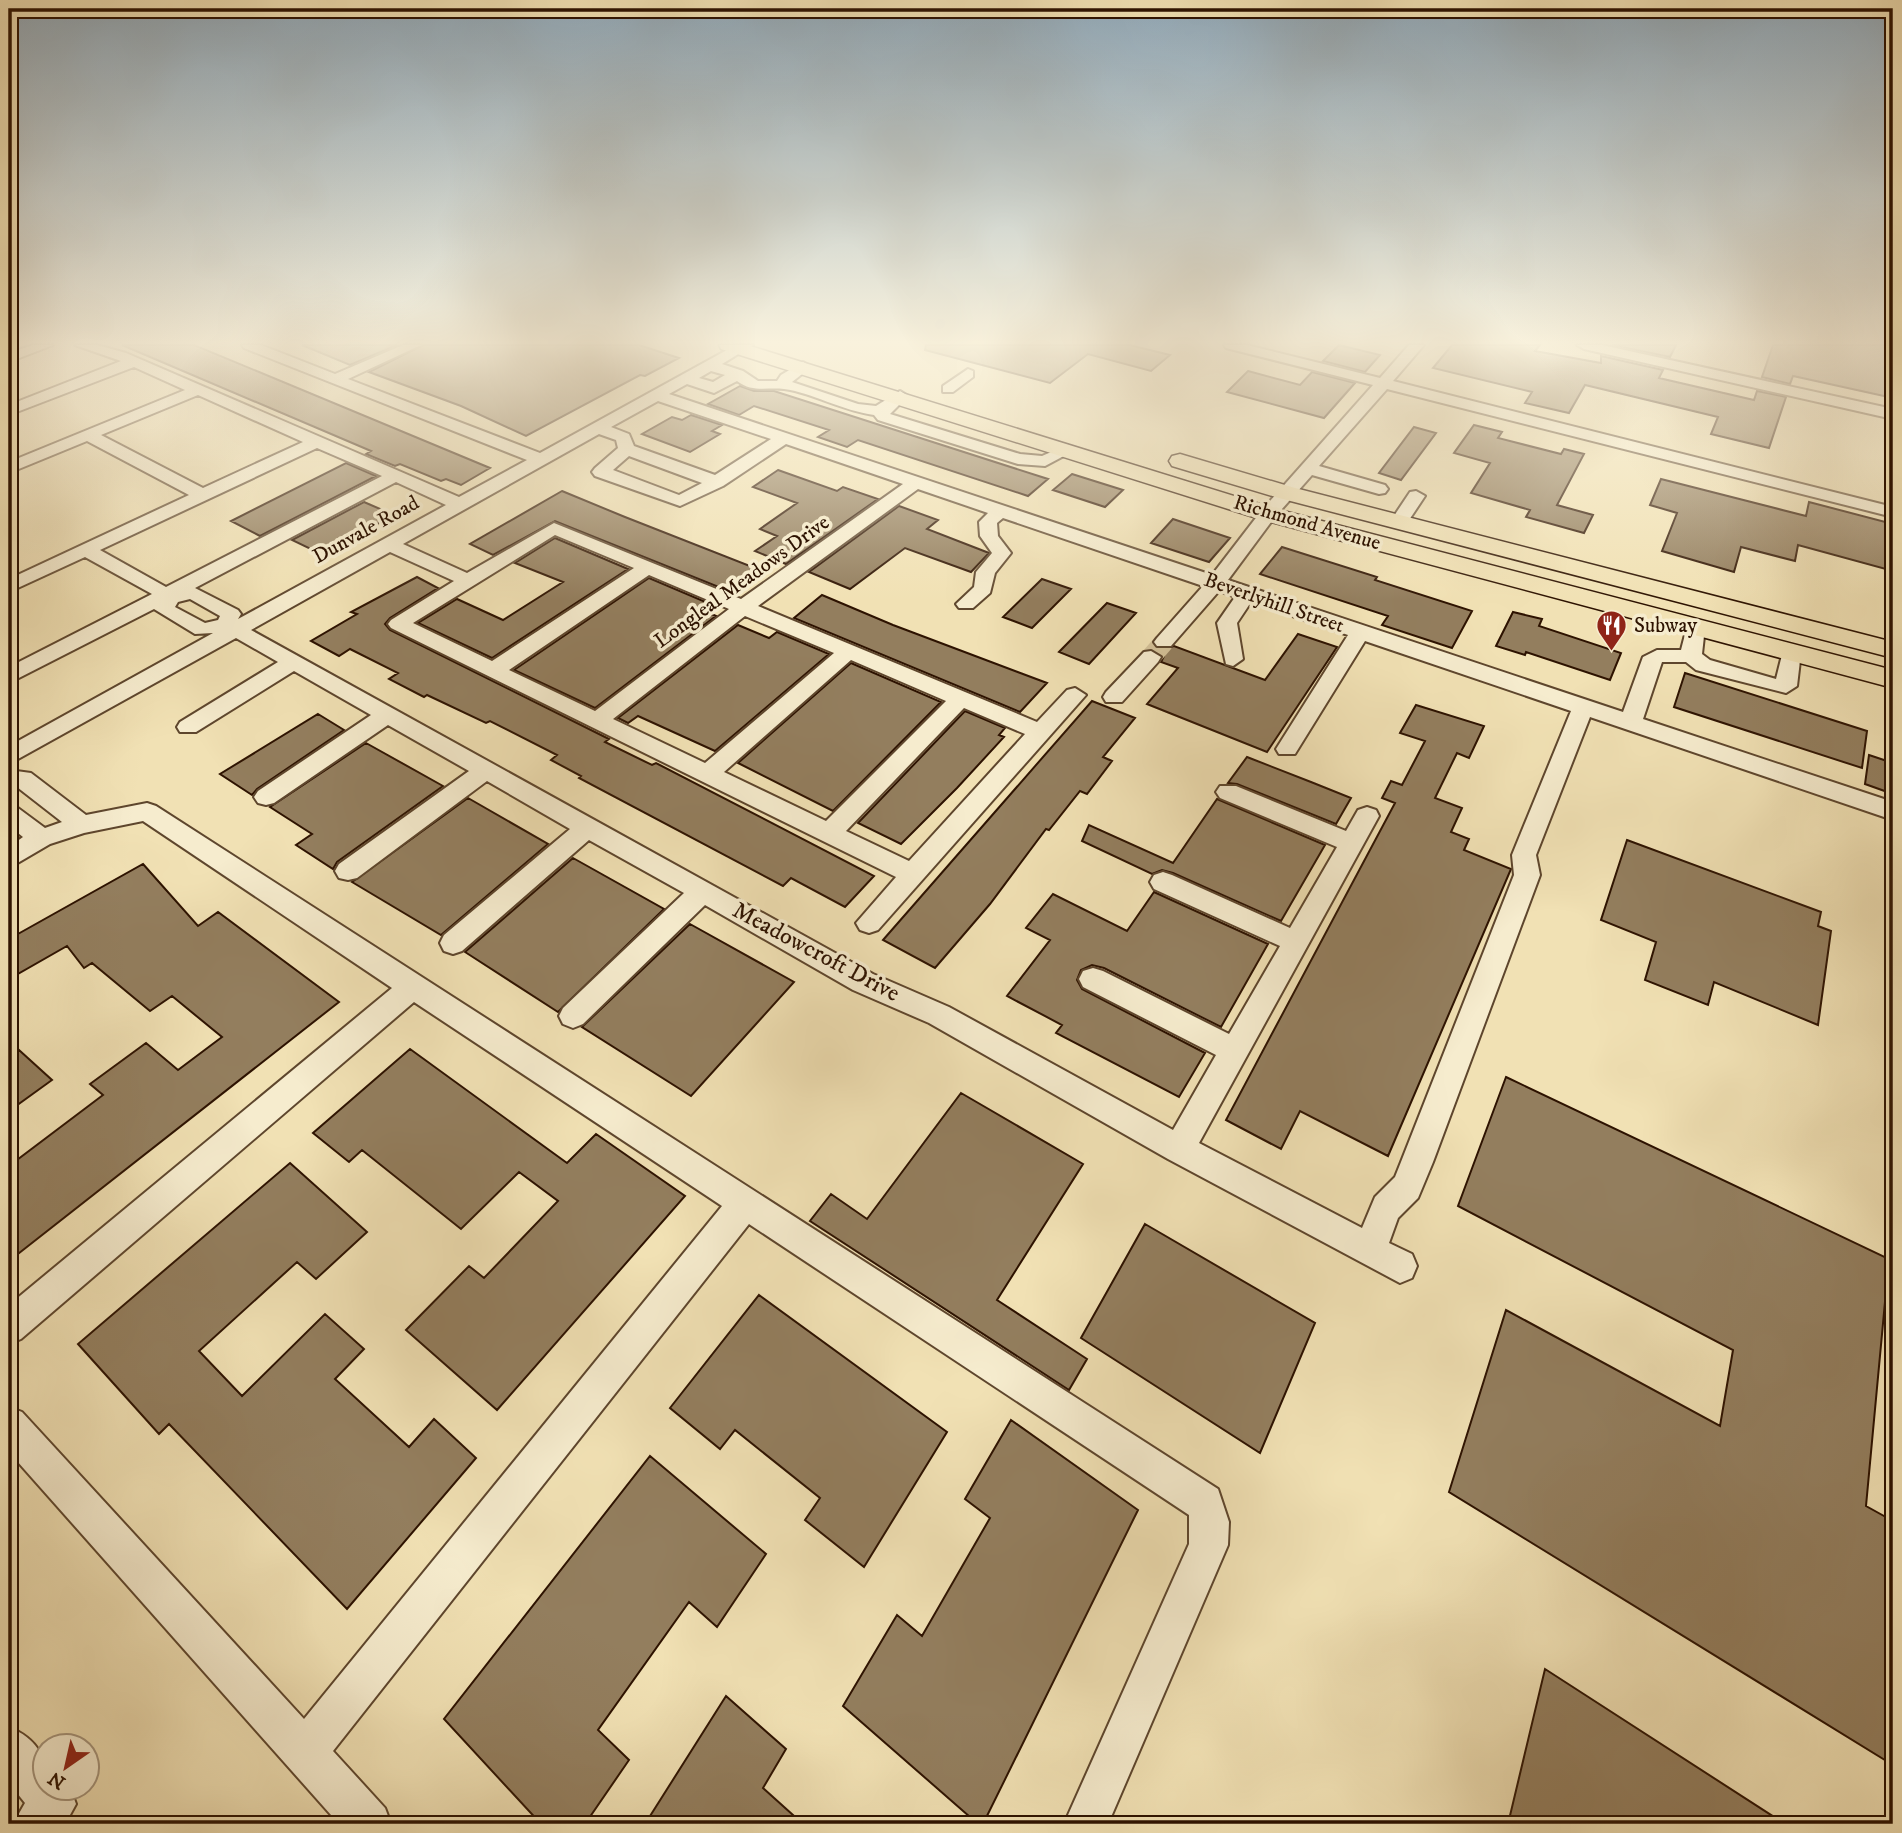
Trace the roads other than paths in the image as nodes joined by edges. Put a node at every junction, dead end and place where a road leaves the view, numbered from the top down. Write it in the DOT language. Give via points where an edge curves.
graph roads {
  1 [pos="99,431"];
  2 [pos="290,431"];
  3 [pos="466,431"];
  4 [pos="591,431"];
  5 [pos="604,431"];
  6 [pos="762,431"];
  7 [pos="926,431"];
  8 [pos="1006,431"];
  9 [pos="1081,431"];
  10 [pos="1344,431"];
  11 [pos="1572,431"];
  12 [pos="88,435"];
  13 [pos="784,438"];
  14 [pos="316,442"];
  15 [pos="627,449"];
  16 [pos="1072,452"];
  17 [pos="1159,455"];
  18 [pos="531,456"];
  19 [pos="9,468"];
  20 [pos="1310,469"];
  21 [pos="395,476"];
  22 [pos="717,482"];
  23 [pos="915,483"];
  24 [pos="1379,489"];
  25 [pos="1287,493"];
  26 [pos="202,495"];
  27 [pos="1416,496"];
  28 [pos="460,504"];
  29 [pos="1000,511"];
  30 [pos="1893,512"];
  31 [pos="1268,514"];
  32 [pos="1399,522"];
  33 [pos="388,544"];
  34 [pos="86,550"];
  35 [pos="1519,553"];
  36 [pos="647,568"];
  37 [pos="1510,579"];
  38 [pos="467,580"];
  39 [pos="1216,583"];
  40 [pos="9,586"];
  41 [pos="1247,594"];
  42 [pos="169,595"];
  43 [pos="966,604"];
  44 [pos="742,608"];
  45 [pos="1780,621"];
  46 [pos="230,627"];
  47 [pos="1695,627"];
  48 [pos="1360,632"];
  49 [pos="1157,649"];
  50 [pos="1785,650"];
  51 [pos="1893,650"];
  52 [pos="848,652"];
  53 [pos="1691,656"];
  54 [pos="1233,659"];
  55 [pos="293,662"];
  56 [pos="494,670"];
  57 [pos="9,676"];
  58 [pos="1893,679"];
  59 [pos="1075,695"];
  60 [pos="1114,697"];
  61 [pos="961,699"];
  62 [pos="1583,708"];
  63 [pos="387,715"];
  64 [pos="597,720"];
  65 [pos="1630,724"];
  66 [pos="188,727"];
  67 [pos="1040,732"];
  68 [pos="1286,749"];
  69 [pos="9,756"];
  70 [pos="486,770"];
  71 [pos="707,774"];
  72 [pos="9,778"];
  73 [pos="1228,792"];
  74 [pos="266,797"];
  75 [pos="1893,811"];
  76 [pos="9,814"];
  77 [pos="1367,816"];
  78 [pos="82,825"];
  79 [pos="588,827"];
  80 [pos="829,833"];
  81 [pos="41,838"];
  82 [pos="1352,843"];
  83 [pos="9,859"];
  84 [pos="348,871"];
  85 [pos="913,874"];
  86 [pos="1163,882"];
  87 [pos="703,891"];
  88 [pos="869,923"];
  89 [pos="1296,942"];
  90 [pos="453,943"];
  91 [pos="1093,979"];
  92 [pos="413,988"];
  93 [pos="573,1016"];
  94 [pos="1235,1051"];
  95 [pos="1180,1149"];
  96 [pos="745,1203"];
  97 [pos="1370,1250"];
  98 [pos="1400,1266"];
  99 [pos="9,1327"];
  100 [pos="9,1425"];
  101 [pos="9,1749"];
  102 [pos="304,1753"];
  103 [pos="35,1824"];
  104 [pos="369,1824"];
  105 [pos="1086,1824"];
  1 -- 12 [label="street"];
  2 -- 14 [label="street"];
  3 -- 18 [label="street"];
  4 -- 18 [label="street, Dunvale Road"];
  5 -- 15 [label="street" via="624,438"];
  6 -- 13 [label="street, Beverlyhill Street"];
  7 -- 16 [label="street" via="1018,460 1045,461"];
  8 -- 16 [label="main road, Richmond Avenue"];
  9 -- 16 [label="main road, Richmond Avenue" via="1095,435"];
  10 -- 20 [label="street"];
  11 -- 30 [label="street"];
  12 -- 19 [label="street"];
  12 -- 26 [label="street"];
  13 -- 22 [label="street"];
  13 -- 23 [label="street, Beverlyhill Street"];
  14 -- 21 [label="street"];
  14 -- 26 [label="street"];
  15 -- 22 [label="street"];
  15 -- 22 [label="street" via="601,472 680,501"];
  16 -- 31 [label="main road, Richmond Avenue"];
  17 -- 25 [label="main road, Richmond Avenue"];
  18 -- 28 [label="street, Dunvale Road"];
  20 -- 24 [label="street"];
  20 -- 25 [label="street"];
  21 -- 28 [label="street"];
  21 -- 42 [label="street"];
  23 -- 29 [label="street, Beverlyhill Street"];
  23 -- 44 [label="street, Longleal Meadows Drive"];
  25 -- 31 [label="street"];
  25 -- 32 [label="main road, Richmond Avenue"];
  26 -- 34 [label="street"];
  27 -- 32 [label="street"];
  28 -- 33 [label="street, Dunvale Road"];
  29 -- 39 [label="street, Beverlyhill Street"];
  29 -- 43 [label="street" via="988,522 989,536 1002,553 986,572 983,589"];
  31 -- 37 [label="main road, Richmond Avenue"];
  31 -- 39 [label="street"];
  32 -- 35 [label="main road, Richmond Avenue"];
  33 -- 38 [label="street"];
  33 -- 46 [label="street, Dunvale Road"];
  34 -- 40 [label="street"];
  34 -- 42 [label="street"];
  35 -- 37 [label="main road"];
  35 -- 45 [label="main road, Richmond Avenue"];
  36 -- 38 [label="street" via="554,528"];
  36 -- 44 [label="street"];
  36 -- 56 [label="street"];
  37 -- 47 [label="main road, Richmond Avenue"];
  38 -- 56 [label="street" via="398,624"];
  39 -- 41 [label="street, Beverlyhill Street"];
  39 -- 49 [label="street"];
  41 -- 48 [label="street, Beverlyhill Street"];
  41 -- 54 [label="street" via="1227,623"];
  42 -- 46 [label="street" via="193,593 231,614"];
  42 -- 46 [label="street" via="164,609 202,630"];
  42 -- 57 [label="street"];
  44 -- 52 [label="street"];
  44 -- 64 [label="street, Longleal Meadows Drive"];
  45 -- 50 [label="main road"];
  45 -- 51 [label="main road, Richmond Avenue"];
  46 -- 55 [label="street, Meadowcroft Drive"];
  46 -- 69 [label="street, Dunvale Road"];
  47 -- 50 [label="main road, Richmond Avenue"];
  47 -- 53 [label="street"];
  48 -- 62 [label="street, Beverlyhill Street"];
  48 -- 68 [label="street"];
  49 -- 60 [label="street"];
  50 -- 53 [label="street" via="1786,685 1778,686 1703,665"];
  50 -- 58 [label="main road, Richmond Avenue"];
  52 -- 61 [label="street"];
  52 -- 71 [label="street"];
  53 -- 65 [label="street" via="1657,656 1650,662"];
  55 -- 63 [label="street, Meadowcroft Drive"];
  55 -- 66 [label="street"];
  56 -- 64 [label="street"];
  59 -- 67 [label="street"];
  61 -- 67 [label="street"];
  61 -- 80 [label="street"];
  62 -- 65 [label="street, Beverlyhill Street"];
  62 -- 97 [label="street" via="1524,855 1527,875 1417,1162 1407,1187 1387,1208"];
  63 -- 70 [label="street, Meadowcroft Drive"];
  63 -- 74 [label="street"];
  64 -- 71 [label="street"];
  65 -- 75 [label="street, Beverlyhill Street"];
  67 -- 85 [label="street"];
  70 -- 79 [label="street, Meadowcroft Drive"];
  70 -- 84 [label="street"];
  71 -- 80 [label="street"];
  72 -- 78 [label="street" via="23,779"];
  73 -- 82 [label="street"];
  76 -- 81 [label="street"];
  77 -- 82 [label="street"];
  78 -- 81 [label="street"];
  78 -- 92 [label="street" via="147,812"];
  79 -- 87 [label="street, Meadowcroft Drive"];
  79 -- 90 [label="street"];
  80 -- 85 [label="street"];
  81 -- 83 [label="street"];
  82 -- 89 [label="street"];
  85 -- 88 [label="street"];
  86 -- 89 [label="street"];
  87 -- 93 [label="street"];
  87 -- 95 [label="street, Meadowcroft Drive" via="863,982 939,1015"];
  89 -- 94 [label="street"];
  91 -- 94 [label="street"];
  92 -- 96 [label="street"];
  92 -- 99 [label="street"];
  94 -- 95 [label="street"];
  95 -- 97 [label="street, Meadowcroft Drive"];
  96 -- 102 [label="street"];
  96 -- 105 [label="street" via="1204,1503 1210,1522 1208,1545"];
  97 -- 98 [label="street, Meadowcroft Drive"];
  100 -- 102 [label="street"];
  101 -- 103 [label="street" via="54,1804"];
  102 -- 104 [label="street"];
}
